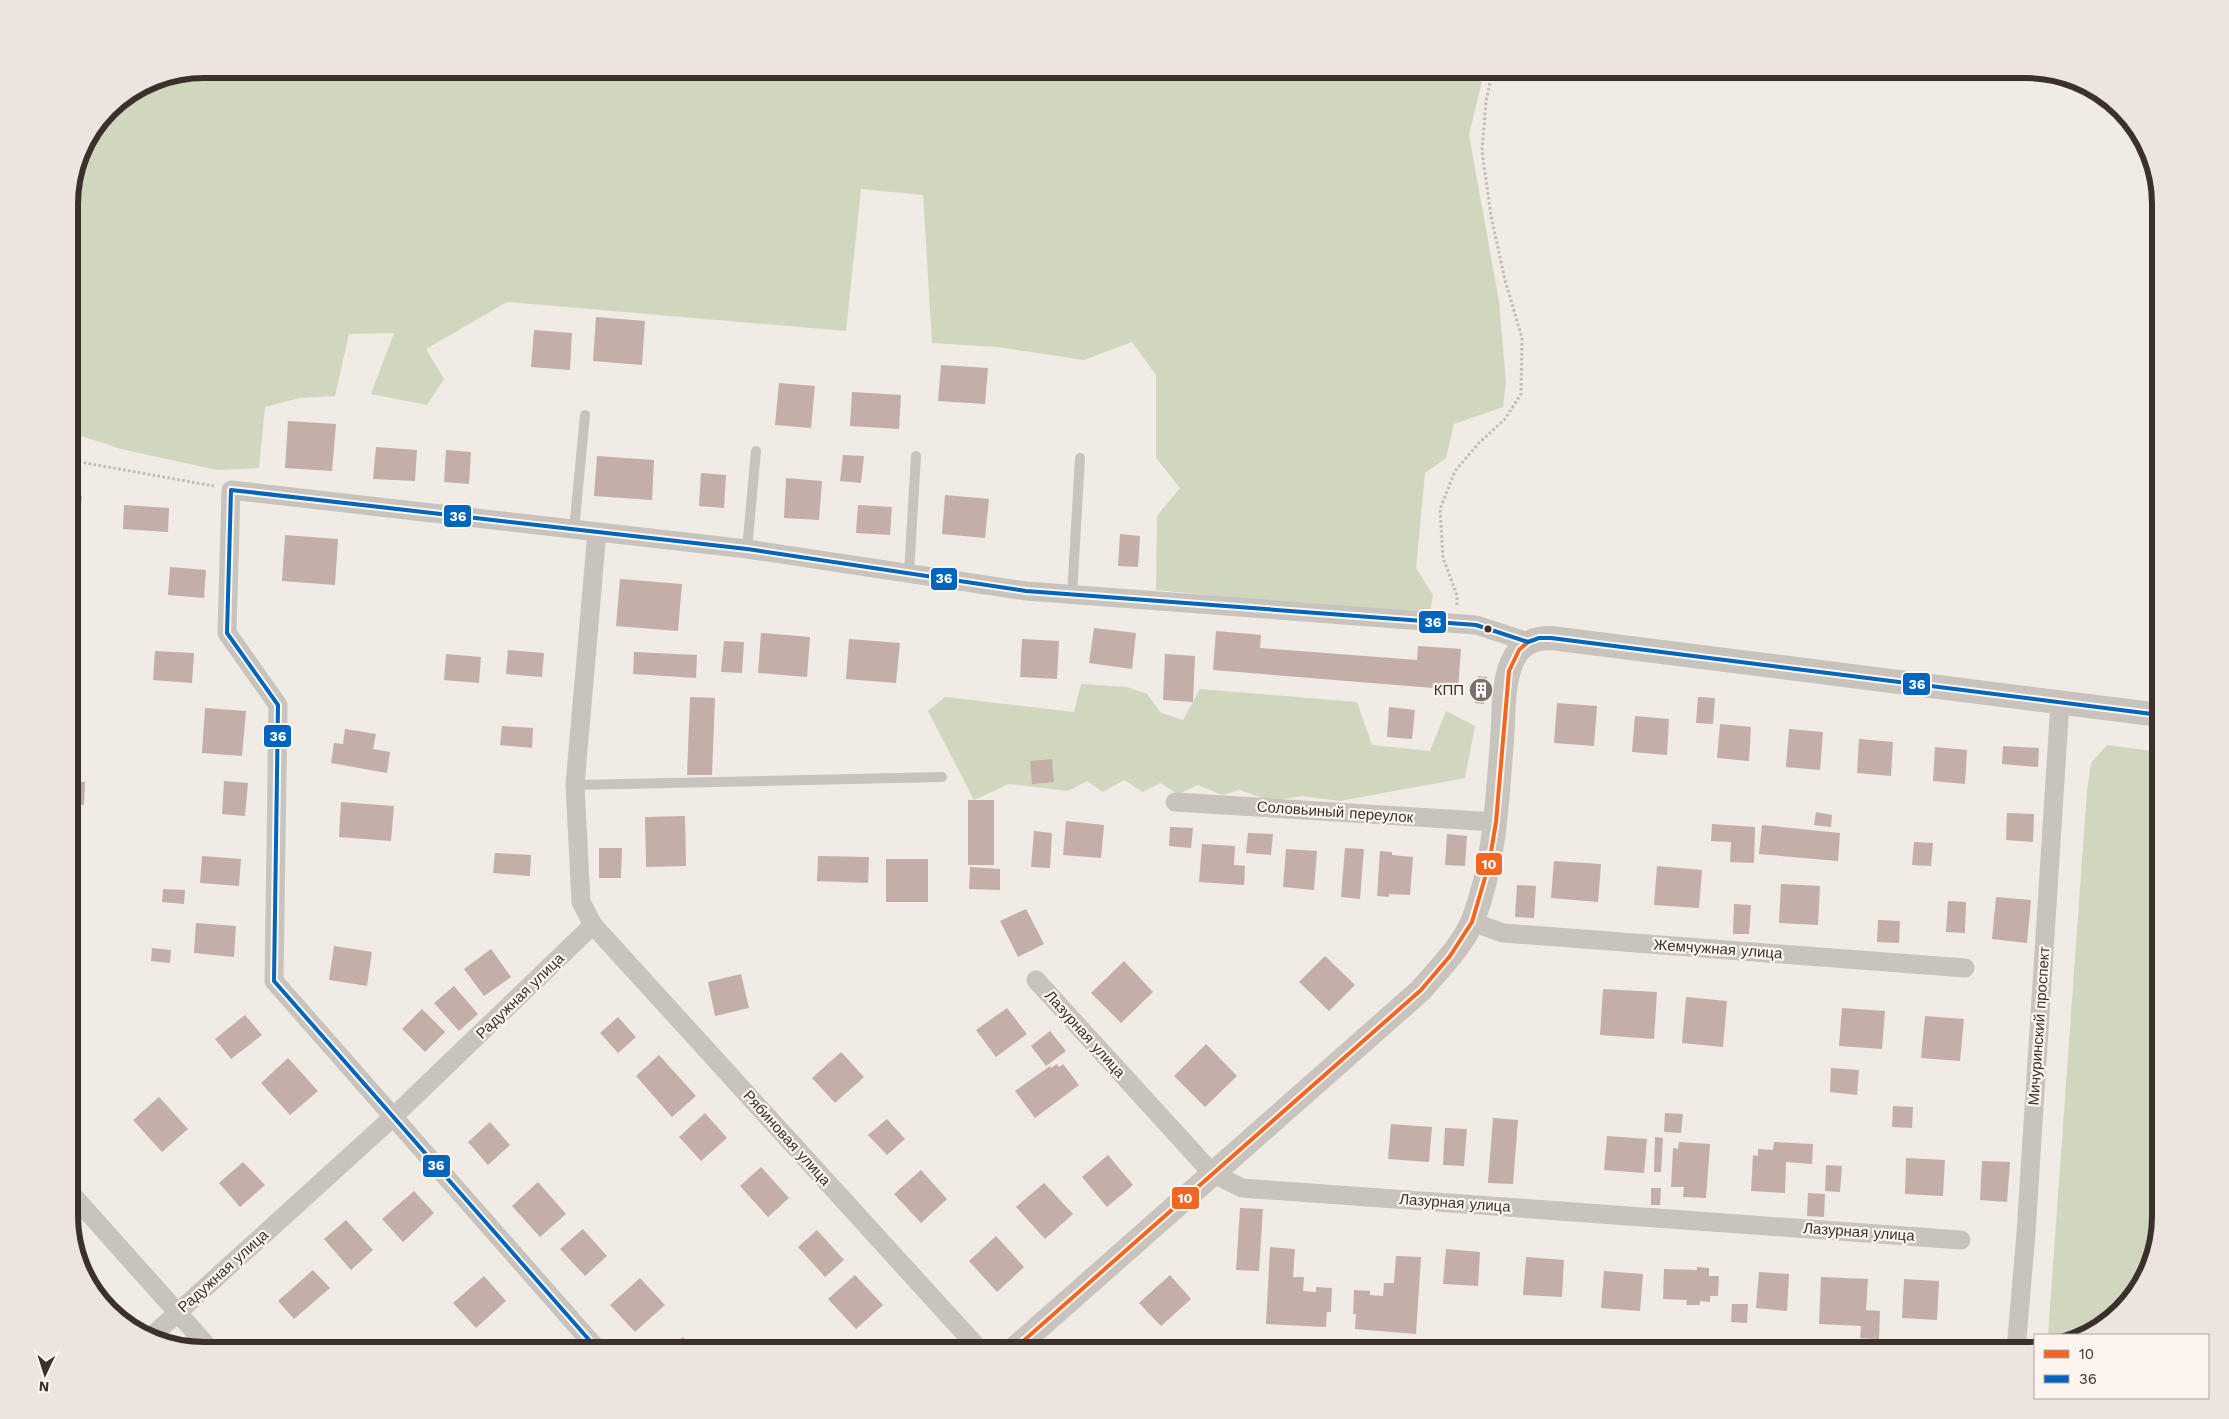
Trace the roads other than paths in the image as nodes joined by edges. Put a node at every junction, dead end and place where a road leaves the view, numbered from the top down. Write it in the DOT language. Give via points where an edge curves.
graph roads {
  1 [pos="585,414"];
  2 [pos="756,451"];
  3 [pos="916,456"];
  4 [pos="1080,458"];
  5 [pos="574,530"];
  6 [pos="597,532"];
  7 [pos="747,549"];
  8 [pos="908,573"];
  9 [pos="1072,595"];
  10 [pos="1528,642"];
  11 [pos="2060,702"];
  12 [pos="2152,715"];
  13 [pos="942,776"];
  14 [pos="575,785"];
  15 [pos="1175,802"];
  16 [pos="1496,822"];
  17 [pos="1472,922"];
  18 [pos="593,925"];
  19 [pos="1965,968"];
  20 [pos="1036,980"];
  21 [pos="392,1118"];
  22 [pos="1212,1173"];
  23 [pos="78,1201"];
  24 [pos="1961,1240"];
  25 [pos="177,1312"];
  26 [pos="156,1332"];
  27 [pos="204,1342"];
  28 [pos="591,1342"];
  29 [pos="973,1342"];
  30 [pos="1022,1342"];
  31 [pos="2017,1342"];
  1 -- 5 [label="lane"];
  2 -- 7 [label="lane"];
  3 -- 8 [label="lane"];
  4 -- 9 [label="lane"];
  5 -- 6 [label="street"];
  5 -- 21 [label="street" via="232,490 227,633 278,705 274,981"];
  6 -- 7 [label="street"];
  6 -- 14 [label="street"];
  7 -- 8 [label="street"];
  8 -- 9 [label="street"];
  9 -- 10 [label="street" via="1476,625"];
  10 -- 11 [label="street" via="1551,638"];
  10 -- 16 [label="street" via="1512,660 1506,684"];
  11 -- 12 [label="street"];
  11 -- 31 [label="street, Мичуринский проспект"];
  13 -- 14 [label="lane"];
  14 -- 18 [label="street" via="581,902"];
  15 -- 16 [label="street, Соловьиный переулок"];
  16 -- 17 [label="street" via="1489,864"];
  17 -- 19 [label="street, Жемчужная улица" via="1503,933"];
  17 -- 22 [label="street" via="1450,956 1421,990"];
  18 -- 21 [label="street, Радужная улица"];
  18 -- 29 [label="street, Рябиновая улица"];
  20 -- 22 [label="street, Лазурная улица"];
  21 -- 25 [label="street, Радужная улица"];
  21 -- 28 [label="street"];
  22 -- 24 [label="street, Лазурная улица" via="1242,1188"];
  22 -- 30 [label="street"];
  23 -- 25 [label="street"];
  25 -- 26 [label="street, Радужная улица"];
  25 -- 27 [label="street"];
}
